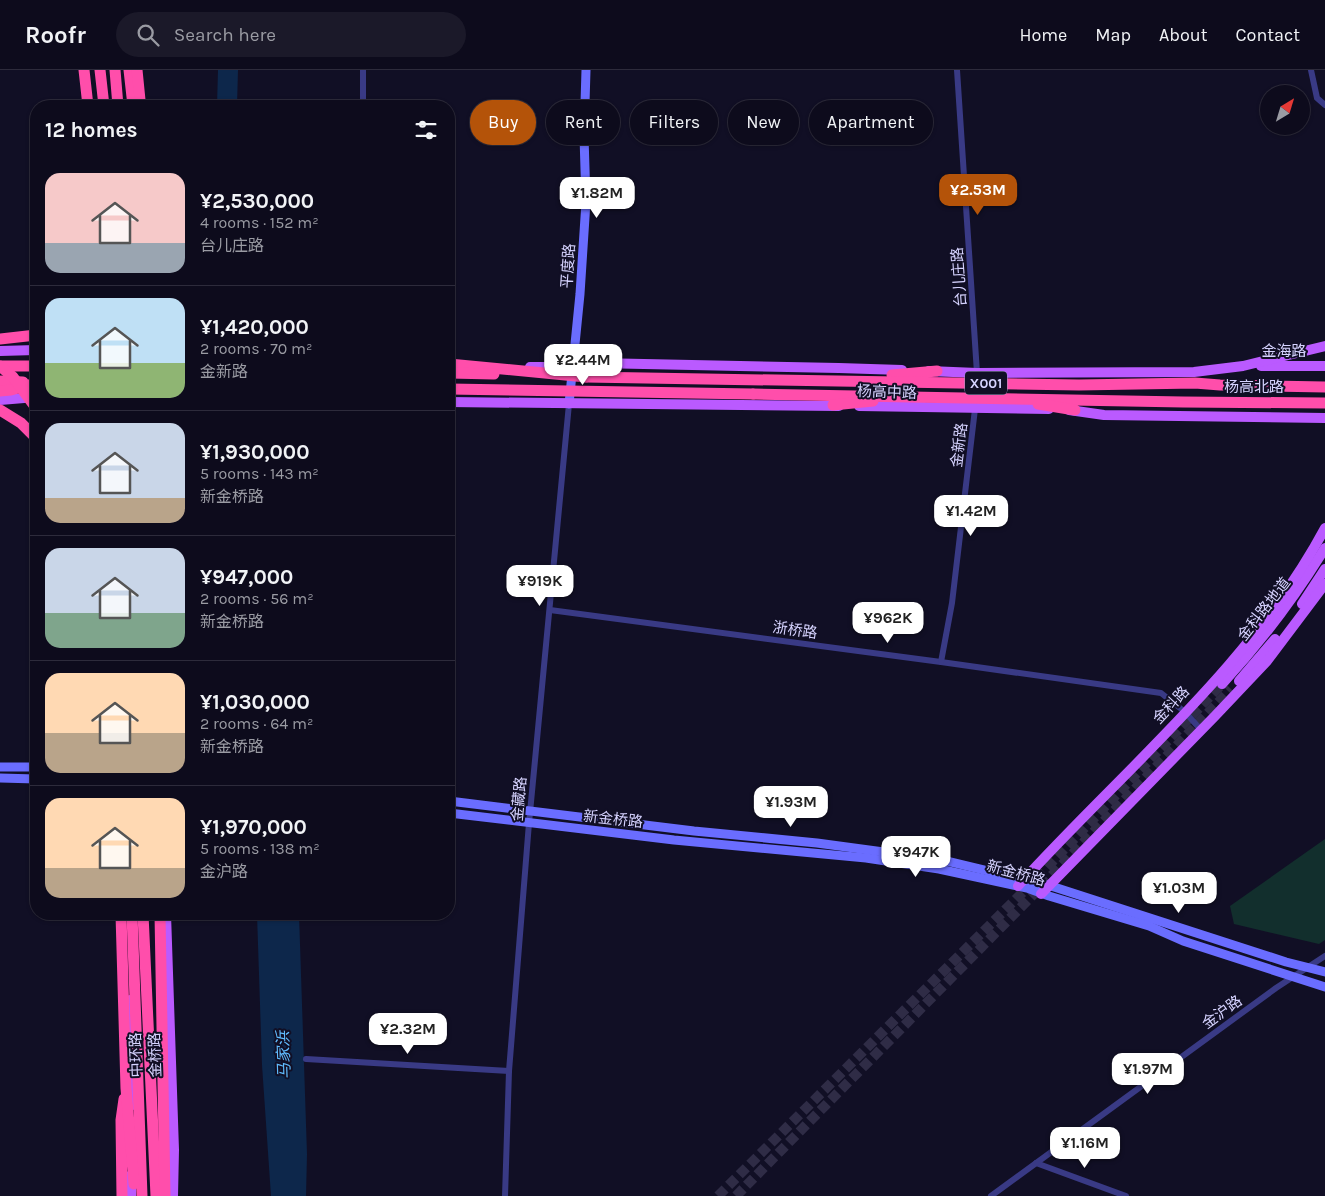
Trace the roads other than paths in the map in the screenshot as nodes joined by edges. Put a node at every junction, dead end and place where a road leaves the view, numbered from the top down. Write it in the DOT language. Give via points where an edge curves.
graph roads {
  1 [pos="84,70"];
  2 [pos="95,70"];
  3 [pos="100,70"];
  4 [pos="116,70"];
  5 [pos="129,70"];
  6 [pos="133,70"];
  7 [pos="137,70"];
  8 [pos="363,70"];
  9 [pos="586,70"];
  10 [pos="958,70"];
  11 [pos="1311,70"];
  12 [pos="87,100"];
  13 [pos="98,100"];
  14 [pos="103,100"];
  15 [pos="118,100"];
  16 [pos="122,100"];
  17 [pos="132,100"];
  18 [pos="138,100"];
  19 [pos="139,100"];
  20 [pos="363,100"];
  21 [pos="1325,106"];
  22 [pos="30,336"];
  23 [pos="0,339"];
  24 [pos="1325,346"];
  25 [pos="30,350"];
  26 [pos="0,351"];
  27 [pos="455,365"];
  28 [pos="455,365"];
  29 [pos="573,365"];
  30 [pos="0,366"];
  31 [pos="30,366"];
  32 [pos="1243,366"];
  33 [pos="1325,366"];
  34 [pos="977,368"];
  35 [pos="938,372"];
  36 [pos="455,373"];
  37 [pos="586,376"];
  38 [pos="1325,379"];
  39 [pos="817,380"];
  40 [pos="0,381"];
  41 [pos="30,382"];
  42 [pos="30,384"];
  43 [pos="1220,386"];
  44 [pos="1325,387"];
  45 [pos="455,390"];
  46 [pos="0,391"];
  47 [pos="928,396"];
  48 [pos="30,398"];
  49 [pos="1004,398"];
  50 [pos="0,400"];
  51 [pos="30,400"];
  52 [pos="455,402"];
  53 [pos="1183,402"];
  54 [pos="1325,403"];
  55 [pos="569,404"];
  56 [pos="833,405"];
  57 [pos="975,409"];
  58 [pos="0,410"];
  59 [pos="1075,410"];
  60 [pos="1325,418"];
  61 [pos="30,432"];
  62 [pos="1325,528"];
  63 [pos="1325,548"];
  64 [pos="1325,569"];
  65 [pos="1325,584"];
  66 [pos="550,610"];
  67 [pos="941,662"];
  68 [pos="1222,684"];
  69 [pos="1231,690"];
  70 [pos="1185,712"];
  71 [pos="1201,730"];
  72 [pos="0,767"];
  73 [pos="30,767"];
  74 [pos="0,778"];
  75 [pos="30,778"];
  76 [pos="455,802"];
  77 [pos="530,811"];
  78 [pos="455,814"];
  79 [pos="529,823"];
  80 [pos="1021,882"];
  81 [pos="1051,886"];
  82 [pos="1041,894"];
  83 [pos="121,920"];
  84 [pos="127,920"];
  85 [pos="132,920"];
  86 [pos="144,920"];
  87 [pos="160,920"];
  88 [pos="166,920"];
  89 [pos="1325,956"];
  90 [pos="1307,967"];
  91 [pos="1325,972"];
  92 [pos="1293,976"];
  93 [pos="1325,987"];
  94 [pos="306,1060"];
  95 [pos="509,1071"];
  96 [pos="126,1088"];
  97 [pos="1036,1163"];
  98 [pos="122,1196"];
  99 [pos="131,1196"];
  100 [pos="136,1196"];
  101 [pos="142,1196"];
  102 [pos="156,1196"];
  103 [pos="165,1196"];
  104 [pos="173,1196"];
  105 [pos="504,1196"];
  106 [pos="991,1196"];
  107 [pos="1126,1196"];
  1 -- 12 [label="highway"];
  2 -- 13 [label="main road"];
  3 -- 14 [label="highway"];
  4 -- 15 [label="highway"];
  4 -- 16 [label="main road"];
  5 -- 17 [label="highway"];
  6 -- 18 [label="main road"];
  7 -- 19 [label="highway"];
  8 -- 20 [label="street"];
  9 -- 29 [label="street, 平度路" via="586,202"];
  10 -- 34 [label="street, 台儿庄路"];
  11 -- 21 [label="street" via="1317,98"];
  22 -- 23 [label="highway"];
  24 -- 32 [label="main road, 杨高北路 / X001"];
  25 -- 26 [label="main road"];
  27 -- 29 [label="main road, 杨高中路 / X001" via="511,368"];
  28 -- 37 [label="highway, bridge"];
  29 -- 35 [label="main road, 杨高中路 / X001"];
  29 -- 55 [label="street, 平度路"];
  30 -- 31 [label="highway"];
  30 -- 51 [label="highway, bridge"];
  32 -- 33 [label="main road, 金海路"];
  32 -- 34 [label="main road, 杨高中路 / X001" via="1194,372"];
  34 -- 35 [label="main road, 杨高中路 / X001"];
  35 -- 39 [label="highway"];
  36 -- 37 [label="highway, 杨高中路 / X001, bridge"];
  37 -- 39 [label="highway, 杨高中路 / X001"];
  38 -- 43 [label="highway, 杨高北路 / X001"];
  39 -- 43 [label="highway, 杨高中路 / X001" via="1079,385 1195,383"];
  40 -- 41 [label="highway"];
  42 -- 46 [label="highway"];
  43 -- 44 [label="highway"];
  45 -- 47 [label="highway, 杨高中路 / X001, bridge"];
  47 -- 49 [label="highway, 杨高中路 / X001"];
  47 -- 56 [label="highway"];
  48 -- 50 [label="main road"];
  49 -- 53 [label="highway, 杨高中路 / X001"];
  49 -- 59 [label="highway"];
  52 -- 55 [label="main road, 杨高中路 / X001"];
  53 -- 54 [label="highway, 杨高北路 / X001"];
  55 -- 56 [label="main road, 杨高中路 / X001"];
  55 -- 66 [label="street, 金藏路"];
  56 -- 57 [label="main road, 杨高中路 / X001"];
  57 -- 59 [label="main road, 杨高中路 / X001"];
  57 -- 67 [label="street, 金新路" via="952,603"];
  58 -- 61 [label="highway, bridge"];
  59 -- 60 [label="main road, 杨高中路 / X001" via="1104,415"];
  62 -- 70 [label="main road, 金科路" via="1279,603"];
  63 -- 68 [label="main road, 金科路地道" via="1270,629"];
  64 -- 69 [label="main road, 金科路地道" via="1288,623"];
  65 -- 71 [label="main road" via="1267,661"];
  66 -- 67 [label="street, 浙桥路"];
  66 -- 77 [label="street, 金藏路"];
  67 -- 70 [label="street, 浙桥路" via="1161,693"];
  70 -- 71 [label="street, 浙桥路"];
  70 -- 80 [label="main road, 金科路"];
  71 -- 81 [label="main road"];
  72 -- 73 [label="street"];
  74 -- 75 [label="street"];
  76 -- 77 [label="street, 新金桥路"];
  77 -- 79 [label="street, 金藏路"];
  77 -- 80 [label="street, 新金桥路" via="933,858"];
  78 -- 79 [label="street, 新金桥路"];
  79 -- 80 [label="street, 新金桥路" via="866,858"];
  79 -- 95 [label="street, 金藏路"];
  80 -- 81 [label="street, 新金桥路"];
  80 -- 82 [label="street, 新金桥路"];
  81 -- 82 [label="main road"];
  81 -- 90 [label="street, 新金桥路"];
  82 -- 92 [label="street, 新金桥路" via="1148,926 1182,941"];
  83 -- 96 [label="highway, bridge"];
  84 -- 99 [label="main road, 金桥路"];
  85 -- 101 [label="highway, 中环路"];
  86 -- 102 [label="highway, 中环路"];
  87 -- 103 [label="highway"];
  88 -- 104 [label="main road, 金桥路"];
  89 -- 90 [label="street, 金沪路"];
  90 -- 91 [label="street, 新金桥路"];
  90 -- 92 [label="street, 金沪路"];
  92 -- 93 [label="street, 新金桥路"];
  92 -- 97 [label="street, 金沪路"];
  94 -- 95 [label="street"];
  95 -- 105 [label="street, 金藏路"];
  96 -- 98 [label="highway, bridge" via="122,1120"];
  96 -- 100 [label="highway, bridge"];
  97 -- 106 [label="street, 金沪路"];
  97 -- 107 [label="street"];
}
